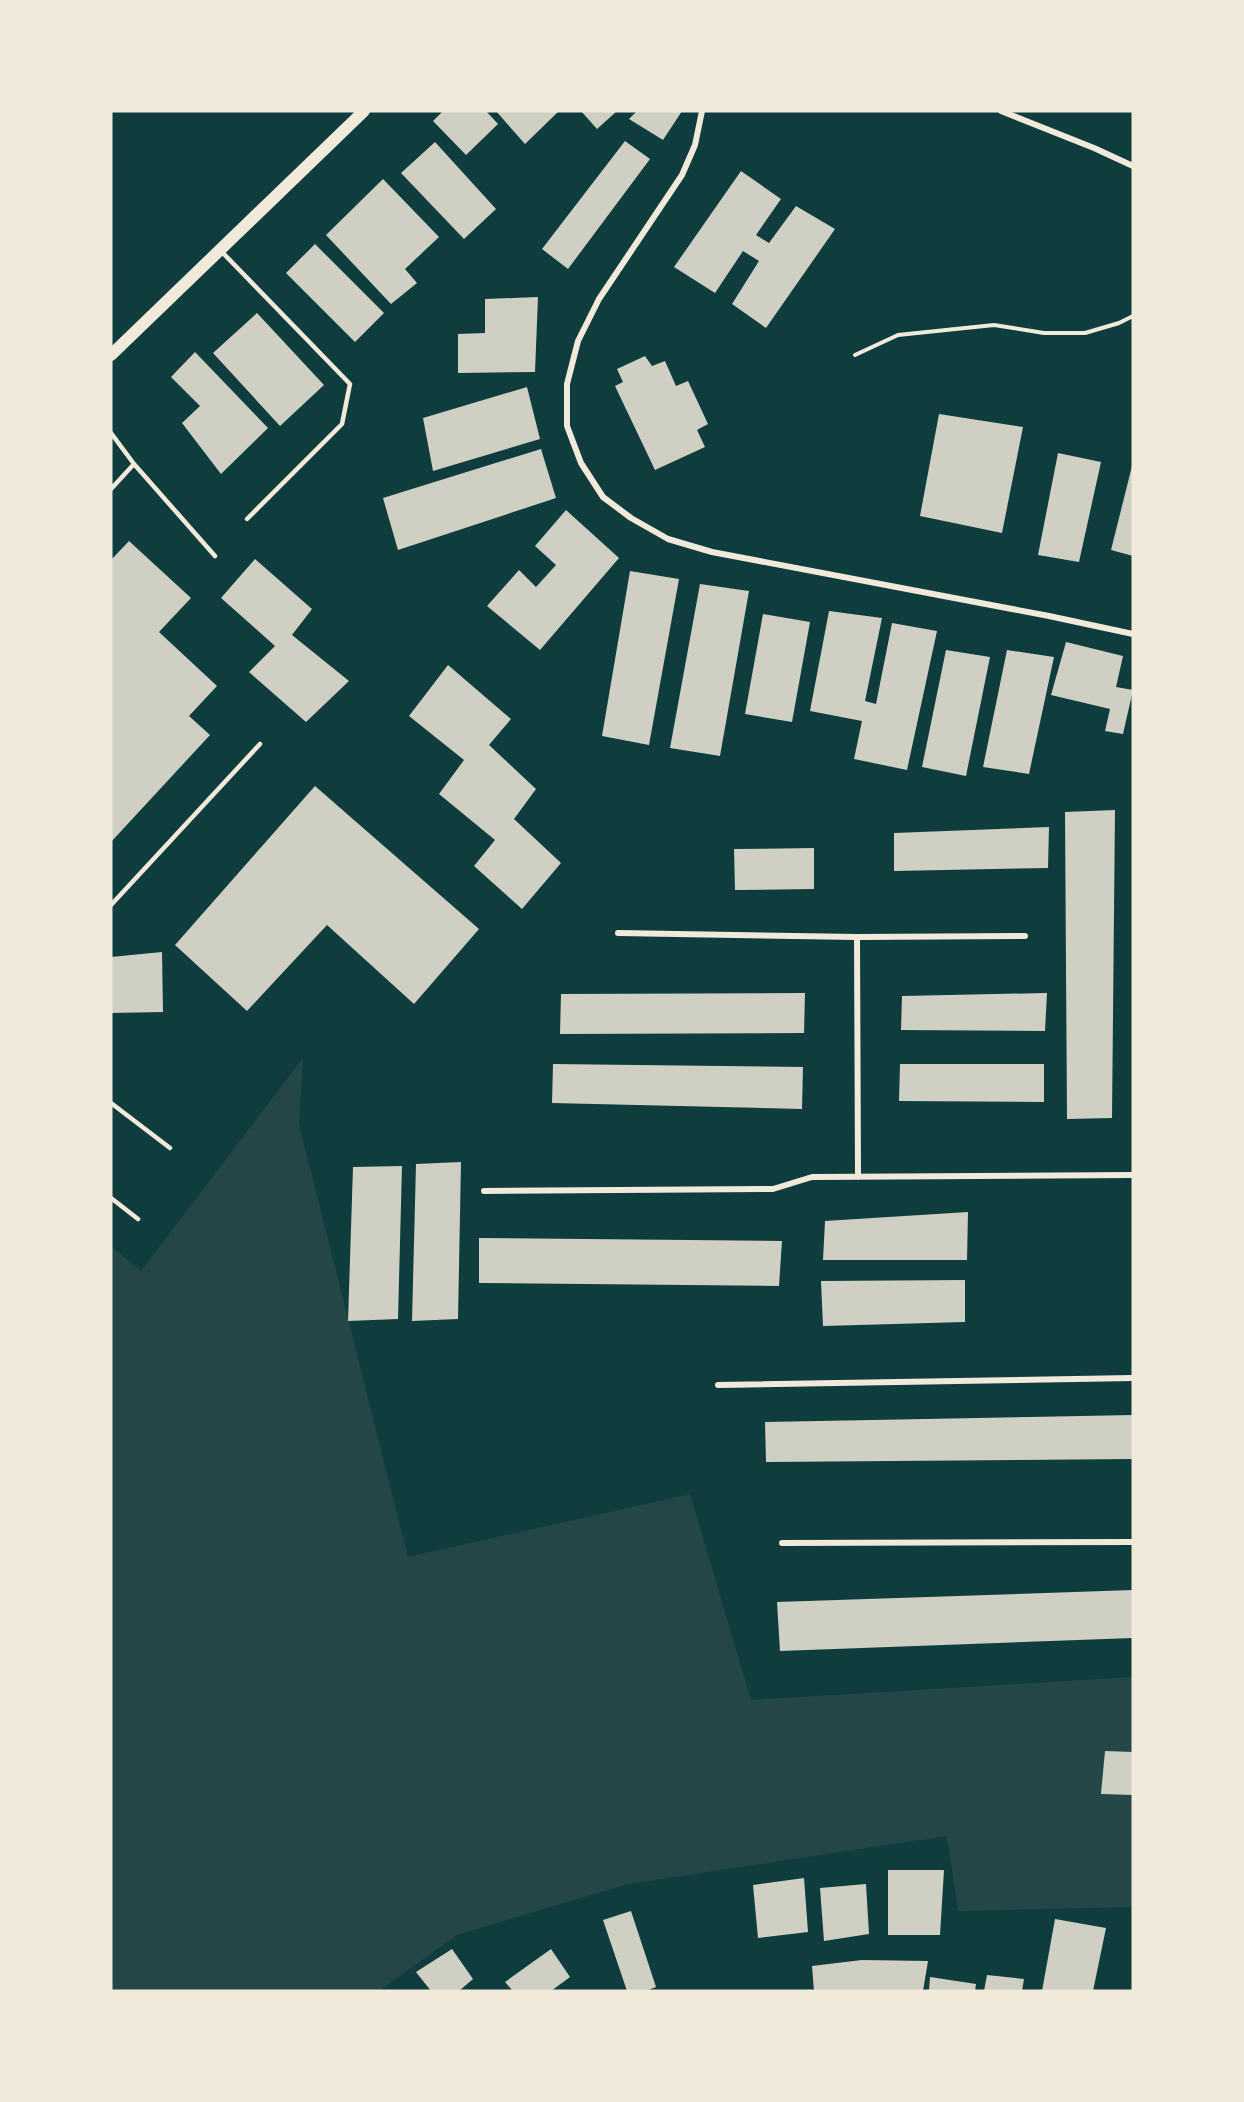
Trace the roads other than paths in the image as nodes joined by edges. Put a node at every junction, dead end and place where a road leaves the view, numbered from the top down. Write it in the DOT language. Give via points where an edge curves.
graph roads {
  1 [pos="364,111"];
  2 [pos="702,111"];
  3 [pos="1001,111"];
  4 [pos="1133,166"];
  5 [pos="220,250"];
  6 [pos="111,355"];
  7 [pos="111,433"];
  8 [pos="134,464"];
  9 [pos="111,489"];
  10 [pos="248,519"];
  11 [pos="215,556"];
  12 [pos="1133,634"];
  13 [pos="260,744"];
  14 [pos="111,905"];
  15 [pos="618,933"];
  16 [pos="1025,936"];
  17 [pos="857,937"];
  18 [pos="111,1103"];
  19 [pos="170,1148"];
  20 [pos="1133,1175"];
  21 [pos="858,1177"];
  22 [pos="484,1191"];
  23 [pos="111,1198"];
  24 [pos="138,1219"];
  25 [pos="1133,1378"];
  26 [pos="718,1384"];
  27 [pos="1133,1542"];
  28 [pos="782,1543"];
  1 -- 5 [label="main road"];
  2 -- 12 [label="street" via="695,145 682,175 599,299 578,340 567,384 567,426 581,463 603,497 668,539 712,552"];
  3 -- 4 [label="street"];
  5 -- 6 [label="main road"];
  5 -- 10 [label="lane" via="350,384 342,424"];
  7 -- 8 [label="lane"];
  8 -- 9 [label="lane"];
  8 -- 11 [label="lane"];
  13 -- 14 [label="lane"];
  15 -- 17 [label="street"];
  16 -- 17 [label="street"];
  17 -- 21 [label="street"];
  18 -- 19 [label="lane"];
  20 -- 21 [label="street"];
  21 -- 22 [label="street" via="812,1177 773,1189"];
  23 -- 24 [label="lane"];
  25 -- 26 [label="street"];
  27 -- 28 [label="street"];
}
